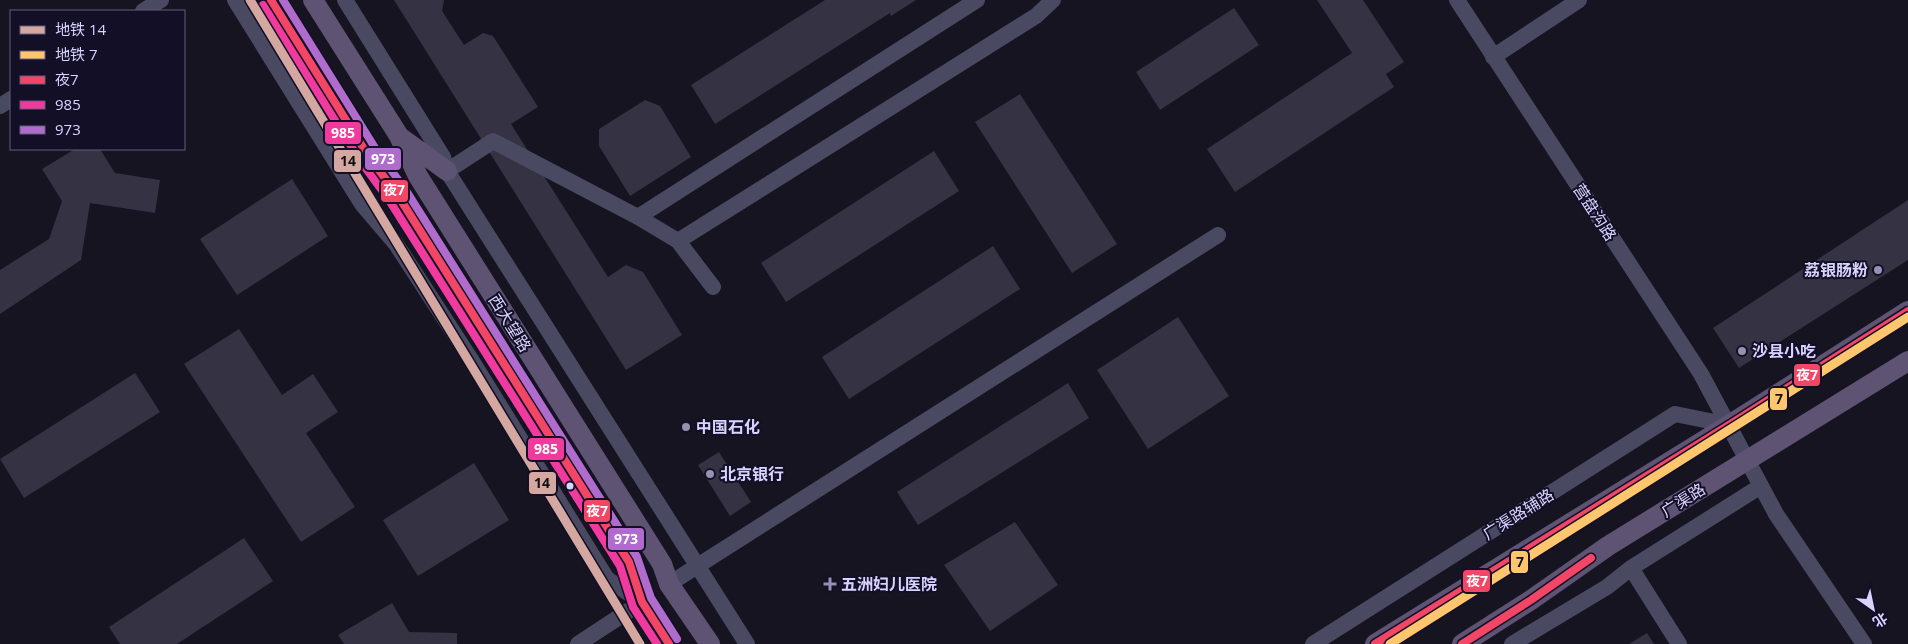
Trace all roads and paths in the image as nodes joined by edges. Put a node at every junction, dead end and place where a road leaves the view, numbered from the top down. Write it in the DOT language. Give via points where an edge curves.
graph roads {
  1 [pos="160,0"];
  2 [pos="235,0"];
  3 [pos="271,0"];
  4 [pos="312,0"];
  5 [pos="345,0"];
  6 [pos="976,0"];
  7 [pos="1053,0"];
  8 [pos="1457,0"];
  9 [pos="1579,0"];
  10 [pos="145,10"];
  11 [pos="1493,56"];
  12 [pos="398,136"];
  13 [pos="447,171"];
  14 [pos="638,217"];
  15 [pos="1218,235"];
  16 [pos="678,241"];
  17 [pos="713,287"];
  18 [pos="1908,311"];
  19 [pos="1908,361"];
  20 [pos="1729,425"];
  21 [pos="1747,461"];
  22 [pos="1761,486"];
  23 [pos="698,565"];
  24 [pos="1631,568"];
  25 [pos="669,584"];
  26 [pos="642,602"];
  27 [pos="578,644"];
  28 [pos="669,644"];
  29 [pos="710,644"];
  30 [pos="747,644"];
  31 [pos="1313,644"];
  32 [pos="1375,644"];
  33 [pos="1462,644"];
  34 [pos="1512,644"];
  35 [pos="1680,644"];
  36 [pos="1864,644"];
  1 -- 10 [label="street"];
  2 -- 26 [label="street" via="362,204 402,252 607,579"];
  3 -- 26 [label="main road, 西大望路" via="629,562"];
  4 -- 12 [label="main road, 西大望路"];
  5 -- 13 [label="street" via="443,157"];
  6 -- 14 [label="street"];
  7 -- 16 [label="street" via="1036,16"];
  8 -- 11 [label="street, 营盘沟路"];
  9 -- 11 [label="street"];
  11 -- 20 [label="street, 营盘沟路" via="1701,374"];
  12 -- 13 [label="main road"];
  12 -- 25 [label="main road, 西大望路" via="418,176 662,564"];
  13 -- 14 [label="street" via="493,141"];
  13 -- 23 [label="street"];
  14 -- 16 [label="street"];
  15 -- 23 [label="street"];
  16 -- 17 [label="street"];
  18 -- 20 [label="main road"];
  19 -- 21 [label="main road, 广渠路"];
  20 -- 21 [label="street, 营盘沟路"];
  20 -- 31 [label="street, 广渠路辅路" via="1675,414"];
  20 -- 32 [label="main road"];
  21 -- 22 [label="street, 营盘沟路"];
  21 -- 33 [label="main road, 广渠路" via="1608,546"];
  22 -- 24 [label="street"];
  22 -- 36 [label="street, 营盘沟路" via="1776,514"];
  23 -- 25 [label="street"];
  23 -- 30 [label="street"];
  24 -- 34 [label="street" via="1607,587"];
  24 -- 35 [label="street"];
  25 -- 29 [label="main road, 西大望路"];
  26 -- 27 [label="street"];
  26 -- 28 [label="main road, 西大望路"];
}
